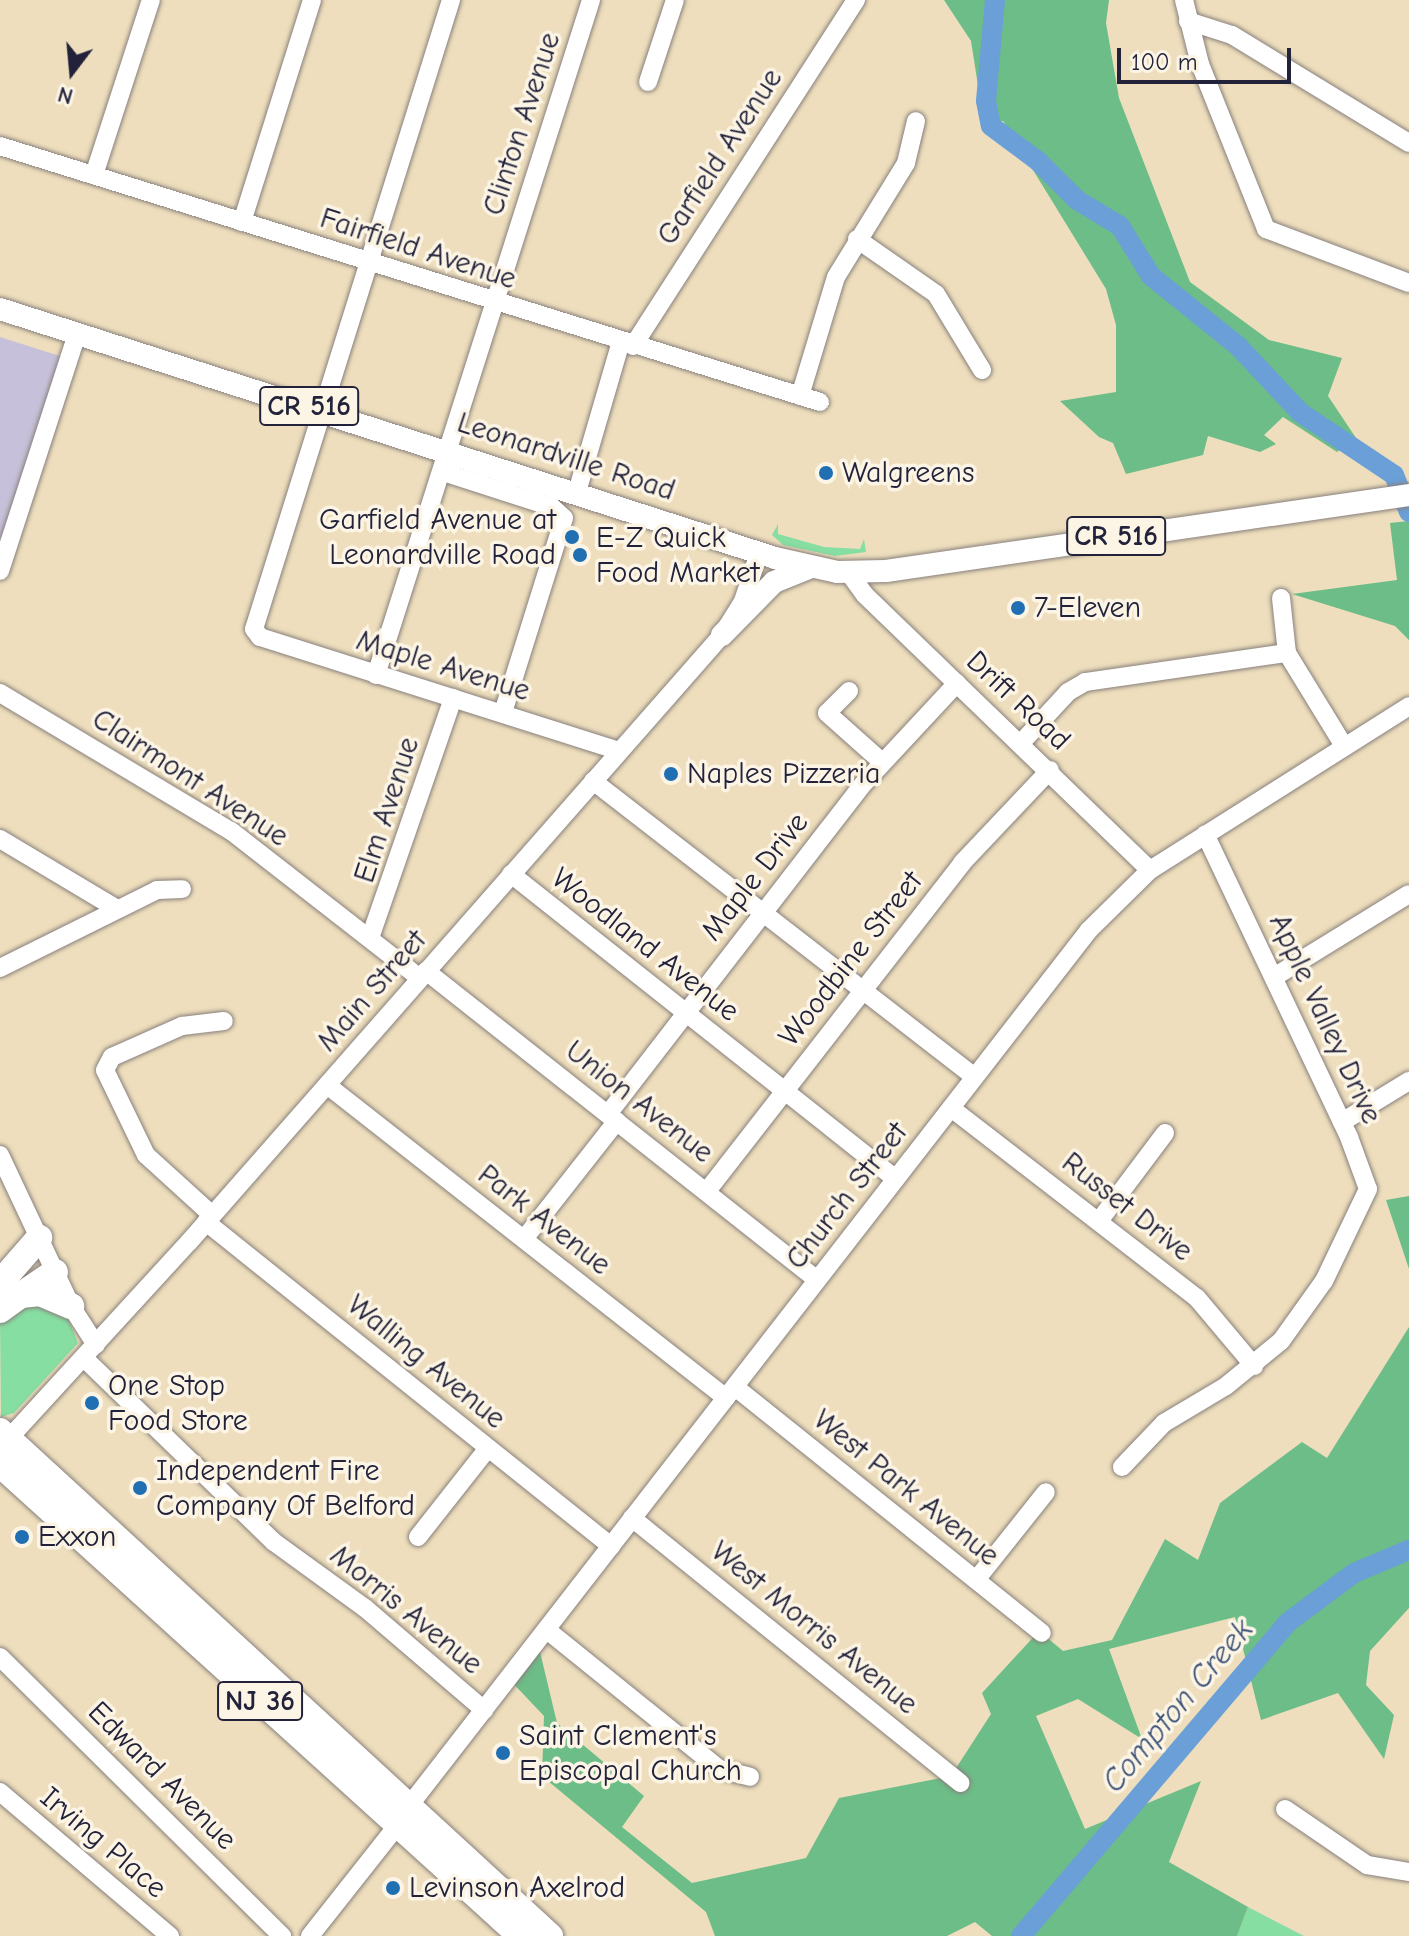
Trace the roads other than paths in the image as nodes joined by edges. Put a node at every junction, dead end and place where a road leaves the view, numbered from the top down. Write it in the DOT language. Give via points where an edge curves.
graph roads {
  1 [pos="151,0"];
  2 [pos="312,0"];
  3 [pos="451,0"];
  4 [pos="591,0"];
  5 [pos="856,0"];
  6 [pos="1184,0"];
  7 [pos="672,1"];
  8 [pos="1188,21"];
  9 [pos="648,82"];
  10 [pos="916,121"];
  11 [pos="1409,143"];
  12 [pos="0,146"];
  13 [pos="94,175"];
  14 [pos="242,222"];
  15 [pos="857,239"];
  16 [pos="368,263"];
  17 [pos="1409,283"];
  18 [pos="495,304"];
  19 [pos="0,309"];
  20 [pos="77,334"];
  21 [pos="627,344"];
  22 [pos="982,370"];
  23 [pos="800,396"];
  24 [pos="820,402"];
  25 [pos="324,411"];
  26 [pos="445,461"];
  27 [pos="577,492"];
  28 [pos="1409,495"];
  29 [pos="759,553"];
  30 [pos="811,567"];
  31 [pos="0,571"];
  32 [pos="849,573"];
  33 [pos="1281,598"];
  34 [pos="722,635"];
  35 [pos="1287,653"];
  36 [pos="376,675"];
  37 [pos="957,683"];
  38 [pos="849,691"];
  39 [pos="0,693"];
  40 [pos="453,698"];
  41 [pos="1409,706"];
  42 [pos="503,713"];
  43 [pos="1021,743"];
  44 [pos="1344,746"];
  45 [pos="619,751"];
  46 [pos="882,762"];
  47 [pos="1050,770"];
  48 [pos="593,781"];
  49 [pos="1205,834"];
  50 [pos="0,839"];
  51 [pos="1150,870"];
  52 [pos="511,874"];
  53 [pos="182,889"];
  54 [pos="1409,894"];
  55 [pos="117,909"];
  56 [pos="763,912"];
  57 [pos="370,938"];
  58 [pos="0,968"];
  59 [pos="423,974"];
  60 [pos="1274,977"];
  61 [pos="862,988"];
  62 [pos="685,1014"];
  63 [pos="224,1021"];
  64 [pos="974,1077"];
  65 [pos="1409,1081"];
  66 [pos="327,1085"];
  67 [pos="785,1089"];
  68 [pos="951,1108"];
  69 [pos="613,1118"];
  70 [pos="1342,1122"];
  71 [pos="1165,1133"];
  72 [pos="0,1155"];
  73 [pos="895,1178"];
  74 [pos="707,1191"];
  75 [pos="209,1218"];
  76 [pos="1099,1221"];
  77 [pos="39,1238"];
  78 [pos="524,1239"];
  79 [pos="55,1272"];
  80 [pos="816,1279"];
  81 [pos="7,1296"];
  82 [pos="71,1306"];
  83 [pos="90,1351"];
  84 [pos="1254,1366"];
  85 [pos="731,1392"];
  86 [pos="3,1439"];
  87 [pos="488,1448"];
  88 [pos="0,1464"];
  89 [pos="1122,1467"];
  90 [pos="1046,1492"];
  91 [pos="632,1518"];
  92 [pos="418,1537"];
  93 [pos="611,1546"];
  94 [pos="976,1580"];
  95 [pos="547,1630"];
  96 [pos="1042,1633"];
  97 [pos="0,1657"];
  98 [pos="484,1710"];
  99 [pos="750,1777"];
  100 [pos="960,1783"];
  101 [pos="0,1792"];
  102 [pos="1285,1809"];
  103 [pos="403,1816"];
  104 [pos="1409,1872"];
  105 [pos="170,1936"];
  106 [pos="282,1936"];
  107 [pos="310,1936"];
  108 [pos="521,1936"];
  109 [pos="550,1936"];
  1 -- 13 [label="street"];
  2 -- 14 [label="street"];
  3 -- 16 [label="street"];
  4 -- 18 [label="street, Clinton Avenue"];
  5 -- 21 [label="street, Garfield Avenue"];
  6 -- 8 [label="street"];
  7 -- 9 [label="street"];
  8 -- 11 [label="street" via="1232,35"];
  8 -- 17 [label="street" via="1266,229"];
  10 -- 15 [label="street" via="906,163"];
  12 -- 13 [label="street, Fairfield Avenue"];
  13 -- 14 [label="street, Fairfield Avenue"];
  14 -- 16 [label="street, Fairfield Avenue"];
  15 -- 22 [label="street" via="936,294"];
  15 -- 23 [label="street" via="836,277"];
  16 -- 18 [label="street, Fairfield Avenue"];
  16 -- 25 [label="street"];
  18 -- 21 [label="street, Fairfield Avenue"];
  18 -- 26 [label="street, Clinton Avenue"];
  19 -- 20 [label="main road, Leonardville Road / CR 516"];
  20 -- 25 [label="main road, Leonardville Road / CR 516"];
  20 -- 31 [label="street"];
  21 -- 23 [label="street, Fairfield Avenue"];
  21 -- 27 [label="street, Garfield Avenue"];
  23 -- 24 [label="street, Fairfield Avenue"];
  25 -- 26 [label="main road, Leonardville Road / CR 516"];
  25 -- 36 [label="street, Maple Avenue" via="254,629 260,637"];
  26 -- 27 [label="main road, Leonardville Road / CR 516"];
  26 -- 36 [label="street, Clinton Avenue"];
  26 -- 42 [label="street" via="552,507 564,518"];
  27 -- 29 [label="main road, Leonardville Road / CR 516"];
  28 -- 32 [label="main road, Leonardville Road / CR 516"];
  29 -- 30 [label="main road, Leonardville Road / CR 516"];
  29 -- 34 [label="street, Main Street" via="743,601"];
  30 -- 32 [label="main road, Leonardville Road / CR 516"];
  30 -- 34 [label="main road" via="774,582"];
  32 -- 37 [label="street, Drift Road" via="860,590"];
  33 -- 35 [label="street"];
  34 -- 45 [label="street, Main Street"];
  35 -- 43 [label="street" via="1085,682 1068,692"];
  35 -- 44 [label="street"];
  36 -- 40 [label="street, Maple Avenue"];
  37 -- 43 [label="street, Drift Road"];
  37 -- 46 [label="street, Maple Drive"];
  38 -- 46 [label="street" via="827,713"];
  39 -- 57 [label="street, Clairmont Avenue" via="209,815"];
  40 -- 42 [label="street, Maple Avenue"];
  40 -- 57 [label="street, Elm Avenue"];
  41 -- 44 [label="street, Church Street"];
  42 -- 45 [label="street, Maple Avenue"];
  43 -- 47 [label="street, Drift Road"];
  44 -- 49 [label="street, Church Street"];
  45 -- 48 [label="street, Main Street"];
  46 -- 56 [label="street, Maple Drive"];
  47 -- 51 [label="street, Drift Road"];
  47 -- 61 [label="street, Woodbine Street" via="962,863"];
  48 -- 52 [label="street, Main Street"];
  48 -- 56 [label="street"];
  49 -- 51 [label="street, Church Street"];
  49 -- 60 [label="street, Apple Valley Drive"];
  50 -- 55 [label="street"];
  51 -- 64 [label="street, Church Street" via="1089,930"];
  52 -- 59 [label="street, Main Street"];
  52 -- 62 [label="street, Woodland Avenue"];
  53 -- 55 [label="street" via="157,890"];
  54 -- 60 [label="street"];
  55 -- 58 [label="street"];
  56 -- 61 [label="street"];
  56 -- 62 [label="street, Maple Drive"];
  57 -- 59 [label="street, Clairmont Avenue"];
  59 -- 66 [label="street, Main Street"];
  59 -- 69 [label="street, Union Avenue"];
  60 -- 70 [label="street, Apple Valley Drive"];
  61 -- 64 [label="street"];
  61 -- 67 [label="street, Woodbine Street"];
  62 -- 67 [label="street, Woodland Avenue"];
  62 -- 69 [label="street, Maple Drive"];
  63 -- 75 [label="street, Walling Avenue" via="182,1026 112,1057 105,1070 146,1155"];
  64 -- 68 [label="street, Church Street"];
  65 -- 70 [label="street"];
  66 -- 75 [label="street, Main Street"];
  66 -- 78 [label="street, Park Avenue"];
  67 -- 73 [label="street, Woodland Avenue"];
  67 -- 74 [label="street, Woodbine Street"];
  68 -- 73 [label="street, Church Street"];
  68 -- 76 [label="street, Russet Drive"];
  69 -- 74 [label="street, Union Avenue"];
  69 -- 78 [label="street, Maple Drive"];
  70 -- 84 [label="street, Apple Valley Drive" via="1368,1184 1365,1204 1303,1315"];
  71 -- 76 [label="street"];
  72 -- 77 [label="street, Morris Avenue"];
  73 -- 80 [label="street, Church Street"];
  74 -- 80 [label="street, Union Avenue"];
  75 -- 83 [label="street, Main Street"];
  75 -- 87 [label="street, Walling Avenue"];
  76 -- 84 [label="street, Russet Drive" via="1197,1298"];
  77 -- 79 [label="street, Morris Avenue"];
  77 -- 81 [label="highway"];
  78 -- 85 [label="street, Park Avenue"];
  79 -- 81 [label="highway"];
  79 -- 82 [label="street, Morris Avenue"];
  80 -- 85 [label="street, Church Street"];
  81 -- 82 [label="highway" via="56,1296"];
  82 -- 83 [label="street, Morris Avenue"];
  83 -- 86 [label="street, Main Street"];
  83 -- 98 [label="street, Morris Avenue" via="274,1542 365,1608"];
  84 -- 89 [label="street, Apple Valley Drive" via="1164,1423"];
  85 -- 91 [label="street, Church Street"];
  85 -- 94 [label="street, West Park Avenue"];
  86 -- 103 [label="highway, NJ 36"];
  87 -- 92 [label="street"];
  87 -- 93 [label="street, Walling Avenue"];
  88 -- 103 [label="highway, NJ 36"];
  90 -- 94 [label="street"];
  91 -- 93 [label="street, Church Street"];
  91 -- 100 [label="street, West Morris Avenue"];
  93 -- 95 [label="street, Church Street"];
  94 -- 96 [label="street, West Park Avenue"];
  95 -- 98 [label="street, Church Street"];
  95 -- 99 [label="street" via="719,1769"];
  97 -- 106 [label="street, Edward Avenue"];
  98 -- 103 [label="street, Church Street"];
  101 -- 105 [label="street, Irving Place"];
  102 -- 104 [label="street" via="1367,1865"];
  103 -- 107 [label="street, Church Street"];
  103 -- 108 [label="highway, NJ 36"];
  103 -- 109 [label="highway, NJ 36"];
}
